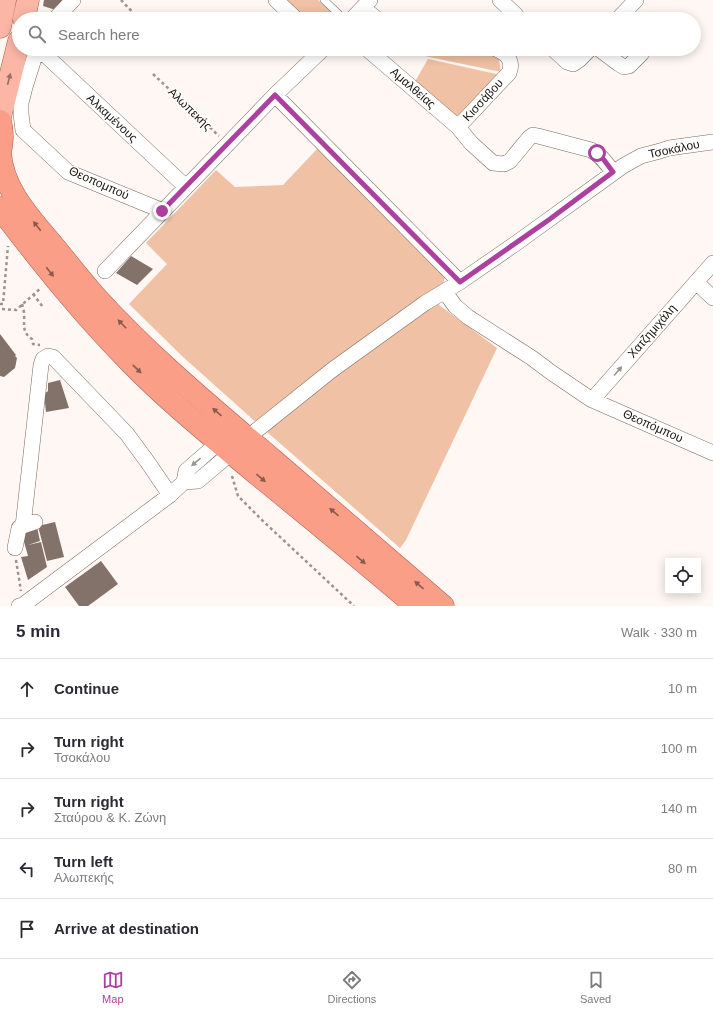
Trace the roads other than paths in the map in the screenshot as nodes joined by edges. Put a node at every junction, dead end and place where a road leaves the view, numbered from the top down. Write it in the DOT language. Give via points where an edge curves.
graph roads {
  1 [pos="5,0"];
  2 [pos="28,0"];
  3 [pos="73,0"];
  4 [pos="276,0"];
  5 [pos="324,0"];
  6 [pos="500,0"];
  7 [pos="636,0"];
  8 [pos="367,4"];
  9 [pos="25,12"];
  10 [pos="61,12"];
  11 [pos="289,12"];
  12 [pos="337,12"];
  13 [pos="359,12"];
  14 [pos="512,12"];
  15 [pos="625,12"];
  16 [pos="0,27"];
  17 [pos="15,56"];
  18 [pos="36,56"];
  19 [pos="46,56"];
  20 [pos="316,56"];
  21 [pos="375,56"];
  22 [pos="506,56"];
  23 [pos="561,56"];
  24 [pos="583,56"];
  25 [pos="608,56"];
  26 [pos="639,56"];
  27 [pos="275,95"];
  28 [pos="0,117"];
  29 [pos="0,121"];
  30 [pos="458,127"];
  31 [pos="713,142"];
  32 [pos="0,152"];
  33 [pos="613,172"];
  34 [pos="186,187"];
  35 [pos="0,208"];
  36 [pos="162,211"];
  37 [pos="713,263"];
  38 [pos="106,271"];
  39 [pos="460,282"];
  40 [pos="696,282"];
  41 [pos="444,292"];
  42 [pos="713,298"];
  43 [pos="592,400"];
  44 [pos="241,433"];
  45 [pos="225,448"];
  46 [pos="713,453"];
  47 [pos="170,495"];
  48 [pos="15,548"];
  49 [pos="21,606"];
  50 [pos="416,606"];
  51 [pos="443,606"];
  1 -- 16 [label="main road"];
  2 -- 9 [label="main road"];
  3 -- 10 [label="street"];
  4 -- 11 [label="street"];
  5 -- 12 [label="lane"];
  6 -- 14 [label="street"];
  7 -- 15 [label="street"];
  8 -- 13 [label="street"];
  28 -- 17 [label="main road, one-way"];
  18 -- 36 [label="street, Θεοπομπού" via="21,103 24,130 68,172"];
  19 -- 34 [label="street, Αλκαμένους"];
  20 -- 27 [label="street"];
  21 -- 30 [label="street, Αμαλθείας"];
  22 -- 30 [label="street, Κισσάβου" via="511,63 509,73"];
  23 -- 24 [label="street" via="573,64"];
  25 -- 26 [label="street" via="624,67 629,66"];
  27 -- 34 [label="street"];
  27 -- 39 [label="street"];
  29 -- 32 [label="highway" via="3,135"];
  30 -- 33 [label="street, Αμαλθείας" via="493,163 504,164 510,161 533,135 591,150 597,153"];
  31 -- 33 [label="street, Τσοκάλου" via="669,148 632,161"];
  44 -- 32 [label="highway, one-way" via="146,348 89,289 14,197 5,177"];
  33 -- 39 [label="street, Τσοκάλου"];
  34 -- 36 [label="street"];
  35 -- 45 [label="highway, one-way" via="64,290 130,363"];
  36 -- 38 [label="street"];
  37 -- 40 [label="street, Χατζημιχάλη"];
  39 -- 41 [label="street, Τσοκάλου"];
  40 -- 42 [label="street"];
  43 -- 40 [label="street, Χατζημιχάλη, one-way"];
  41 -- 43 [label="street, Θεοπόμπου" via="468,317"];
  41 -- 44 [label="street, Τσοκάλου"];
  43 -- 46 [label="street, Θεοπόμπου"];
  44 -- 45 [label="street, Τσοκάλου"];
  51 -- 44 [label="highway, one-way"];
  45 -- 47 [label="street, Τσοκάλου" via="186,471 184,482"];
  45 -- 50 [label="highway, one-way"];
  47 -- 48 [label="street" via="127,434 53,357 48,356 41,364 29,524 19,528"];
  47 -- 49 [label="street, Τσοκάλου"];
}
